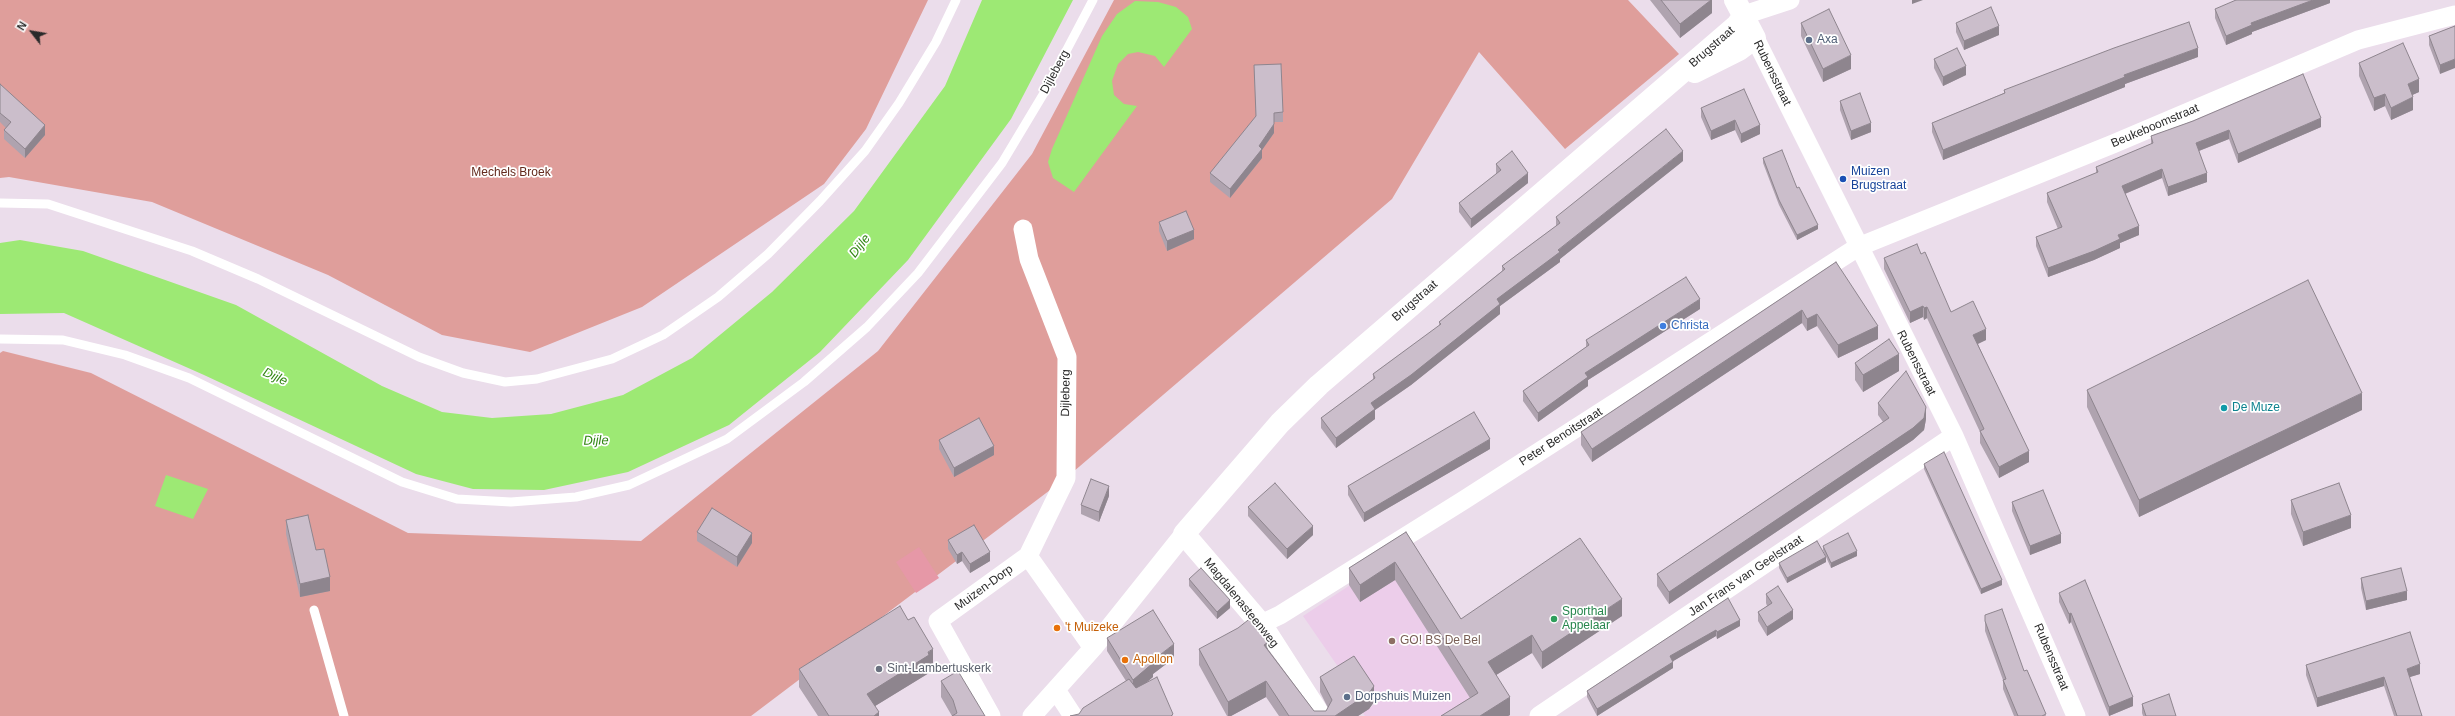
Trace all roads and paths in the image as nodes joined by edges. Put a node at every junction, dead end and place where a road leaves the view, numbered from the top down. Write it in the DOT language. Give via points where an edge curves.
graph roads {
  1 [pos="956,0"];
  2 [pos="1093,0"];
  3 [pos="1790,0"];
  4 [pos="1740,8"];
  5 [pos="2455,15"];
  6 [pos="1755,38"];
  7 [pos="1664,88"];
  8 [pos="0,203"];
  9 [pos="1023,229"];
  10 [pos="1858,247"];
  11 [pos="0,339"];
  12 [pos="1954,436"];
  13 [pos="1184,534"];
  14 [pos="1028,556"];
  15 [pos="314,610"];
  16 [pos="1261,624"];
  17 [pos="1093,648"];
  18 [pos="1056,690"];
  19 [pos="344,716"];
  20 [pos="991,716"];
  21 [pos="1032,716"];
  22 [pos="1073,716"];
  23 [pos="1320,716"];
  24 [pos="1539,716"];
  25 [pos="2076,716"];
  1 -- 8 [label="lane" via="920,69 865,151 768,254 718,297 663,335 612,360 537,379 505,382 463,373 419,357 192,251 48,204"];
  2 -- 11 [label="lane, Dijleberg" via="1044,93 1002,162 918,273 867,327 804,382 727,439 629,485 576,496 511,502 457,499 402,482 189,378 125,355 63,340"];
  3 -- 4 [label="street"];
  4 -- 6 [label="street, Rubensstraat"];
  4 -- 7 [label="street, Brugstraat" via="1737,25"];
  5 -- 10 [label="street, Beukeboomstraat" via="2358,40 2113,144"];
  6 -- 7 [label="street, Brugstraat" via="1739,50"];
  6 -- 10 [label="street, Rubensstraat"];
  7 -- 13 [label="street, Brugstraat" via="1318,385 1280,423"];
  9 -- 14 [label="street, Dijleberg" via="1029,259 1067,357 1066,478"];
  10 -- 12 [label="street, Rubensstraat"];
  10 -- 16 [label="street, Peter Benoitstraat" via="1464,500 1280,615"];
  12 -- 24 [label="street, Jan Frans van Geelstraat"];
  12 -- 25 [label="street, Rubensstraat"];
  13 -- 16 [label="street, Magdalenasteenweg"];
  13 -- 17 [label="street"];
  14 -- 17 [label="street"];
  14 -- 20 [label="street, Muizen-Dorp" via="938,621"];
  15 -- 19 [label="lane"];
  16 -- 23 [label="street, Magdalenasteenweg"];
  17 -- 18 [label="street"];
  18 -- 21 [label="street"];
  18 -- 22 [label="street"];
}
